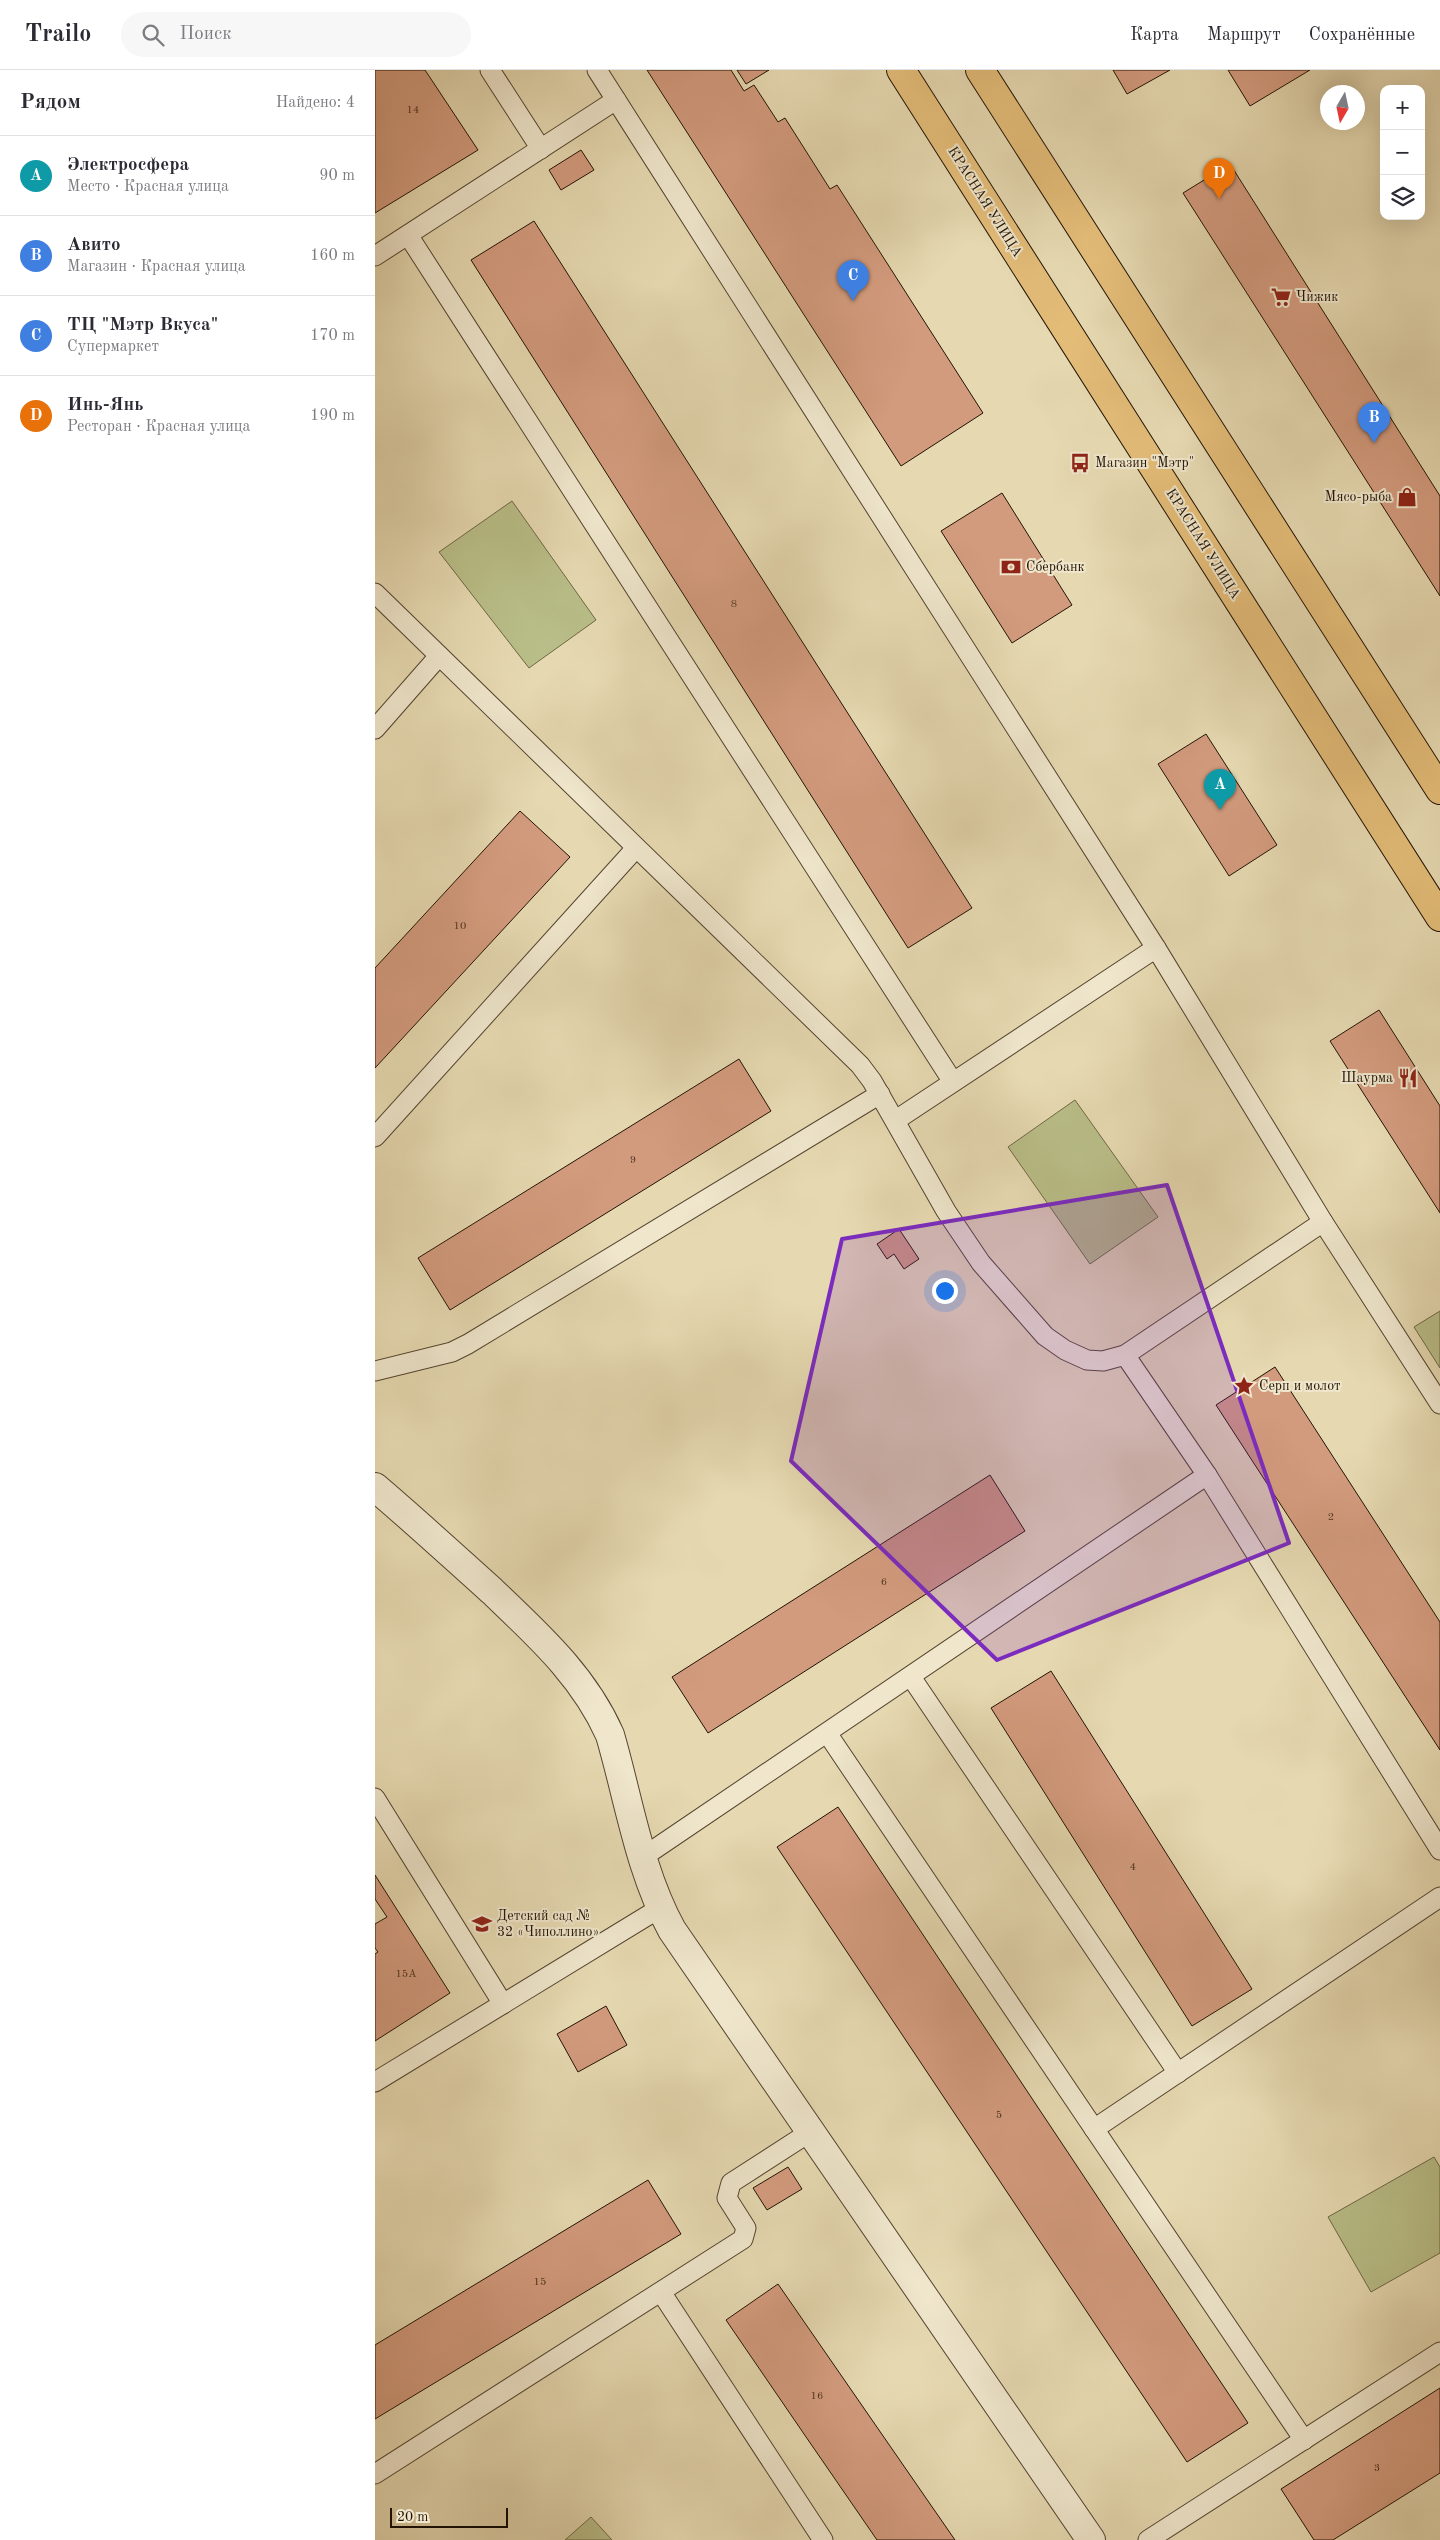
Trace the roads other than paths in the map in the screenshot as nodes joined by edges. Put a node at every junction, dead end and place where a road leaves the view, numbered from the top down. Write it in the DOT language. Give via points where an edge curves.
graph roads {
  1 [pos="490,70"];
  2 [pos="597,70"];
  3 [pos="901,70"];
  4 [pos="980,70"];
  5 [pos="616,100"];
  6 [pos="541,149"];
  7 [pos="408,235"];
  8 [pos="375,256"];
  9 [pos="375,594"];
  10 [pos="439,656"];
  11 [pos="375,729"];
  12 [pos="1440,790"];
  13 [pos="636,848"];
  14 [pos="1440,916"];
  15 [pos="1156,948"];
  16 [pos="953,1082"];
  17 [pos="880,1094"];
  18 [pos="896,1120"];
  19 [pos="375,1137"];
  20 [pos="1323,1222"];
  21 [pos="1125,1355"];
  22 [pos="375,1371"];
  23 [pos="1440,1404"];
  24 [pos="1207,1475"];
  25 [pos="375,1487"];
  26 [pos="911,1677"];
  27 [pos="827,1733"];
  28 [pos="375,1798"];
  29 [pos="1440,1850"];
  30 [pos="643,1856"];
  31 [pos="1440,1897"];
  32 [pos="660,1908"];
  33 [pos="503,2004"];
  34 [pos="1178,2073"];
  35 [pos="375,2082"];
  36 [pos="1094,2129"];
  37 [pos="809,2132"];
  38 [pos="661,2292"];
  39 [pos="1440,2352"];
  40 [pos="1304,2440"];
  41 [pos="375,2474"];
  42 [pos="823,2540"];
  43 [pos="1091,2540"];
  44 [pos="1148,2540"];
  1 -- 6 [label="lane"];
  2 -- 5 [label="lane"];
  3 -- 14 [label="highway, КРАСНАЯ УЛИЦА"];
  4 -- 12 [label="highway"];
  5 -- 6 [label="lane"];
  5 -- 15 [label="lane"];
  6 -- 7 [label="lane"];
  7 -- 8 [label="lane"];
  7 -- 16 [label="lane"];
  9 -- 10 [label="lane"];
  10 -- 11 [label="lane"];
  10 -- 13 [label="lane"];
  13 -- 17 [label="lane" via="860,1065"];
  13 -- 19 [label="lane"];
  15 -- 16 [label="lane"];
  15 -- 20 [label="lane"];
  16 -- 18 [label="lane"];
  17 -- 18 [label="lane"];
  17 -- 22 [label="lane" via="468,1344 452,1352"];
  18 -- 21 [label="lane" via="946,1211 981,1263 1045,1336 1087,1360 1103,1361"];
  20 -- 21 [label="lane"];
  20 -- 23 [label="lane"];
  21 -- 24 [label="lane"];
  24 -- 26 [label="lane"];
  24 -- 29 [label="lane"];
  25 -- 30 [label="street" via="536,1632 583,1686 601,1713 610,1735"];
  26 -- 27 [label="lane"];
  26 -- 34 [label="lane"];
  27 -- 30 [label="lane"];
  27 -- 36 [label="lane"];
  28 -- 33 [label="lane"];
  30 -- 32 [label="street"];
  31 -- 34 [label="lane"];
  32 -- 33 [label="lane"];
  32 -- 37 [label="street"];
  33 -- 35 [label="lane"];
  34 -- 36 [label="lane"];
  36 -- 40 [label="lane"];
  37 -- 38 [label="lane" via="731,2183 727,2198 746,2228 743,2239"];
  37 -- 43 [label="street"];
  38 -- 41 [label="lane"];
  38 -- 42 [label="lane"];
  39 -- 40 [label="lane"];
  40 -- 44 [label="lane"];
}
